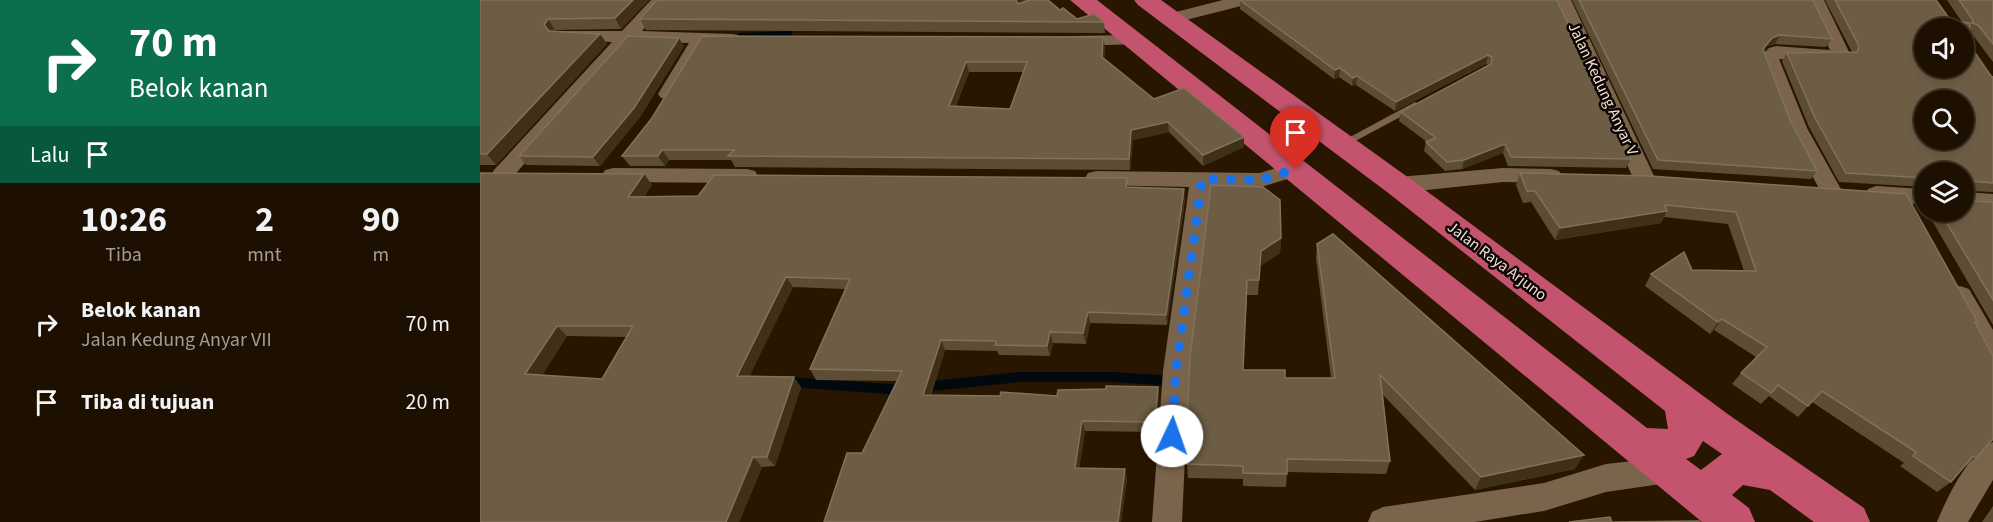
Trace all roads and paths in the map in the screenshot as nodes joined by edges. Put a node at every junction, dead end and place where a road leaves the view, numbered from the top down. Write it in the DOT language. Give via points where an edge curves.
graph roads {
  1 [pos="660,0"];
  2 [pos="1082,0"];
  3 [pos="1244,0"];
  4 [pos="1562,0"];
  5 [pos="1815,0"];
  6 [pos="1158,9"];
  7 [pos="562,35"];
  8 [pos="630,37"];
  9 [pos="701,38"];
  10 [pos="748,39"];
  11 [pos="1133,40"];
  12 [pos="1053,41"];
  13 [pos="1422,101"];
  14 [pos="656,113"];
  15 [pos="1342,144"];
  16 [pos="621,158"];
  17 [pos="1296,169"];
  18 [pos="480,174"];
  19 [pos="774,176"];
  20 [pos="1573,177"];
  21 [pos="1071,178"];
  22 [pos="1620,178"];
  23 [pos="1644,178"];
  24 [pos="1202,179"];
  25 [pos="1667,180"];
  26 [pos="1398,185"];
  27 [pos="1808,189"];
  28 [pos="1831,191"];
  29 [pos="1974,201"];
  30 [pos="1993,202"];
  31 [pos="1914,203"];
  32 [pos="1950,277"];
  33 [pos="1993,354"];
  34 [pos="1681,401"];
  35 [pos="1634,443"];
  36 [pos="1993,455"];
  37 [pos="1668,470"];
  38 [pos="1783,475"];
  39 [pos="1703,498"];
  40 [pos="1167,522"];
  41 [pos="1383,522"];
  42 [pos="1734,522"];
  43 [pos="1849,522"];
  44 [pos="1952,522"];
  1 -- 8 [label="street"];
  2 -- 11 [label="highway"];
  3 -- 6 [label="street"];
  4 -- 23 [label="street, Jalan Kedung Anyar V"];
  5 -- 28 [label="street" via="1842,56 1776,52 1769,57 1797,128"];
  6 -- 15 [label="highway, Jalan Raya Arjuno"];
  7 -- 8 [label="street"];
  8 -- 9 [label="street"];
  8 -- 18 [label="street" via="514,175"];
  9 -- 10 [label="street"];
  9 -- 14 [label="street"];
  11 -- 12 [label="street"];
  11 -- 17 [label="highway"];
  13 -- 15 [label="lane"];
  15 -- 26 [label="highway, Jalan Raya Arjuno"];
  16 -- 19 [label="street" via="602,175"];
  17 -- 24 [label="street" via="1261,180"];
  17 -- 35 [label="highway"];
  20 -- 26 [label="street" via="1503,175"];
  21 -- 24 [label="street"];
  22 -- 23 [label="street"];
  23 -- 25 [label="street"];
  24 -- 40 [label="street" via="1175,382"];
  26 -- 34 [label="highway, Jalan Raya Arjuno"];
  27 -- 28 [label="street"];
  28 -- 31 [label="street"];
  29 -- 30 [label="street"];
  32 -- 33 [label="street"];
  34 -- 35 [label="highway" via="1688,426 1683,443 1661,448"];
  34 -- 38 [label="highway, Jalan Raya Arjuno"];
  35 -- 37 [label="highway"];
  36 -- 44 [label="street"];
  37 -- 39 [label="highway"];
  37 -- 41 [label="street" via="1606,478 1544,497"];
  38 -- 39 [label="highway" via="1760,467 1736,466 1726,470"];
  38 -- 43 [label="highway, Jalan Raya Arjuno"];
  39 -- 42 [label="highway"];
}
